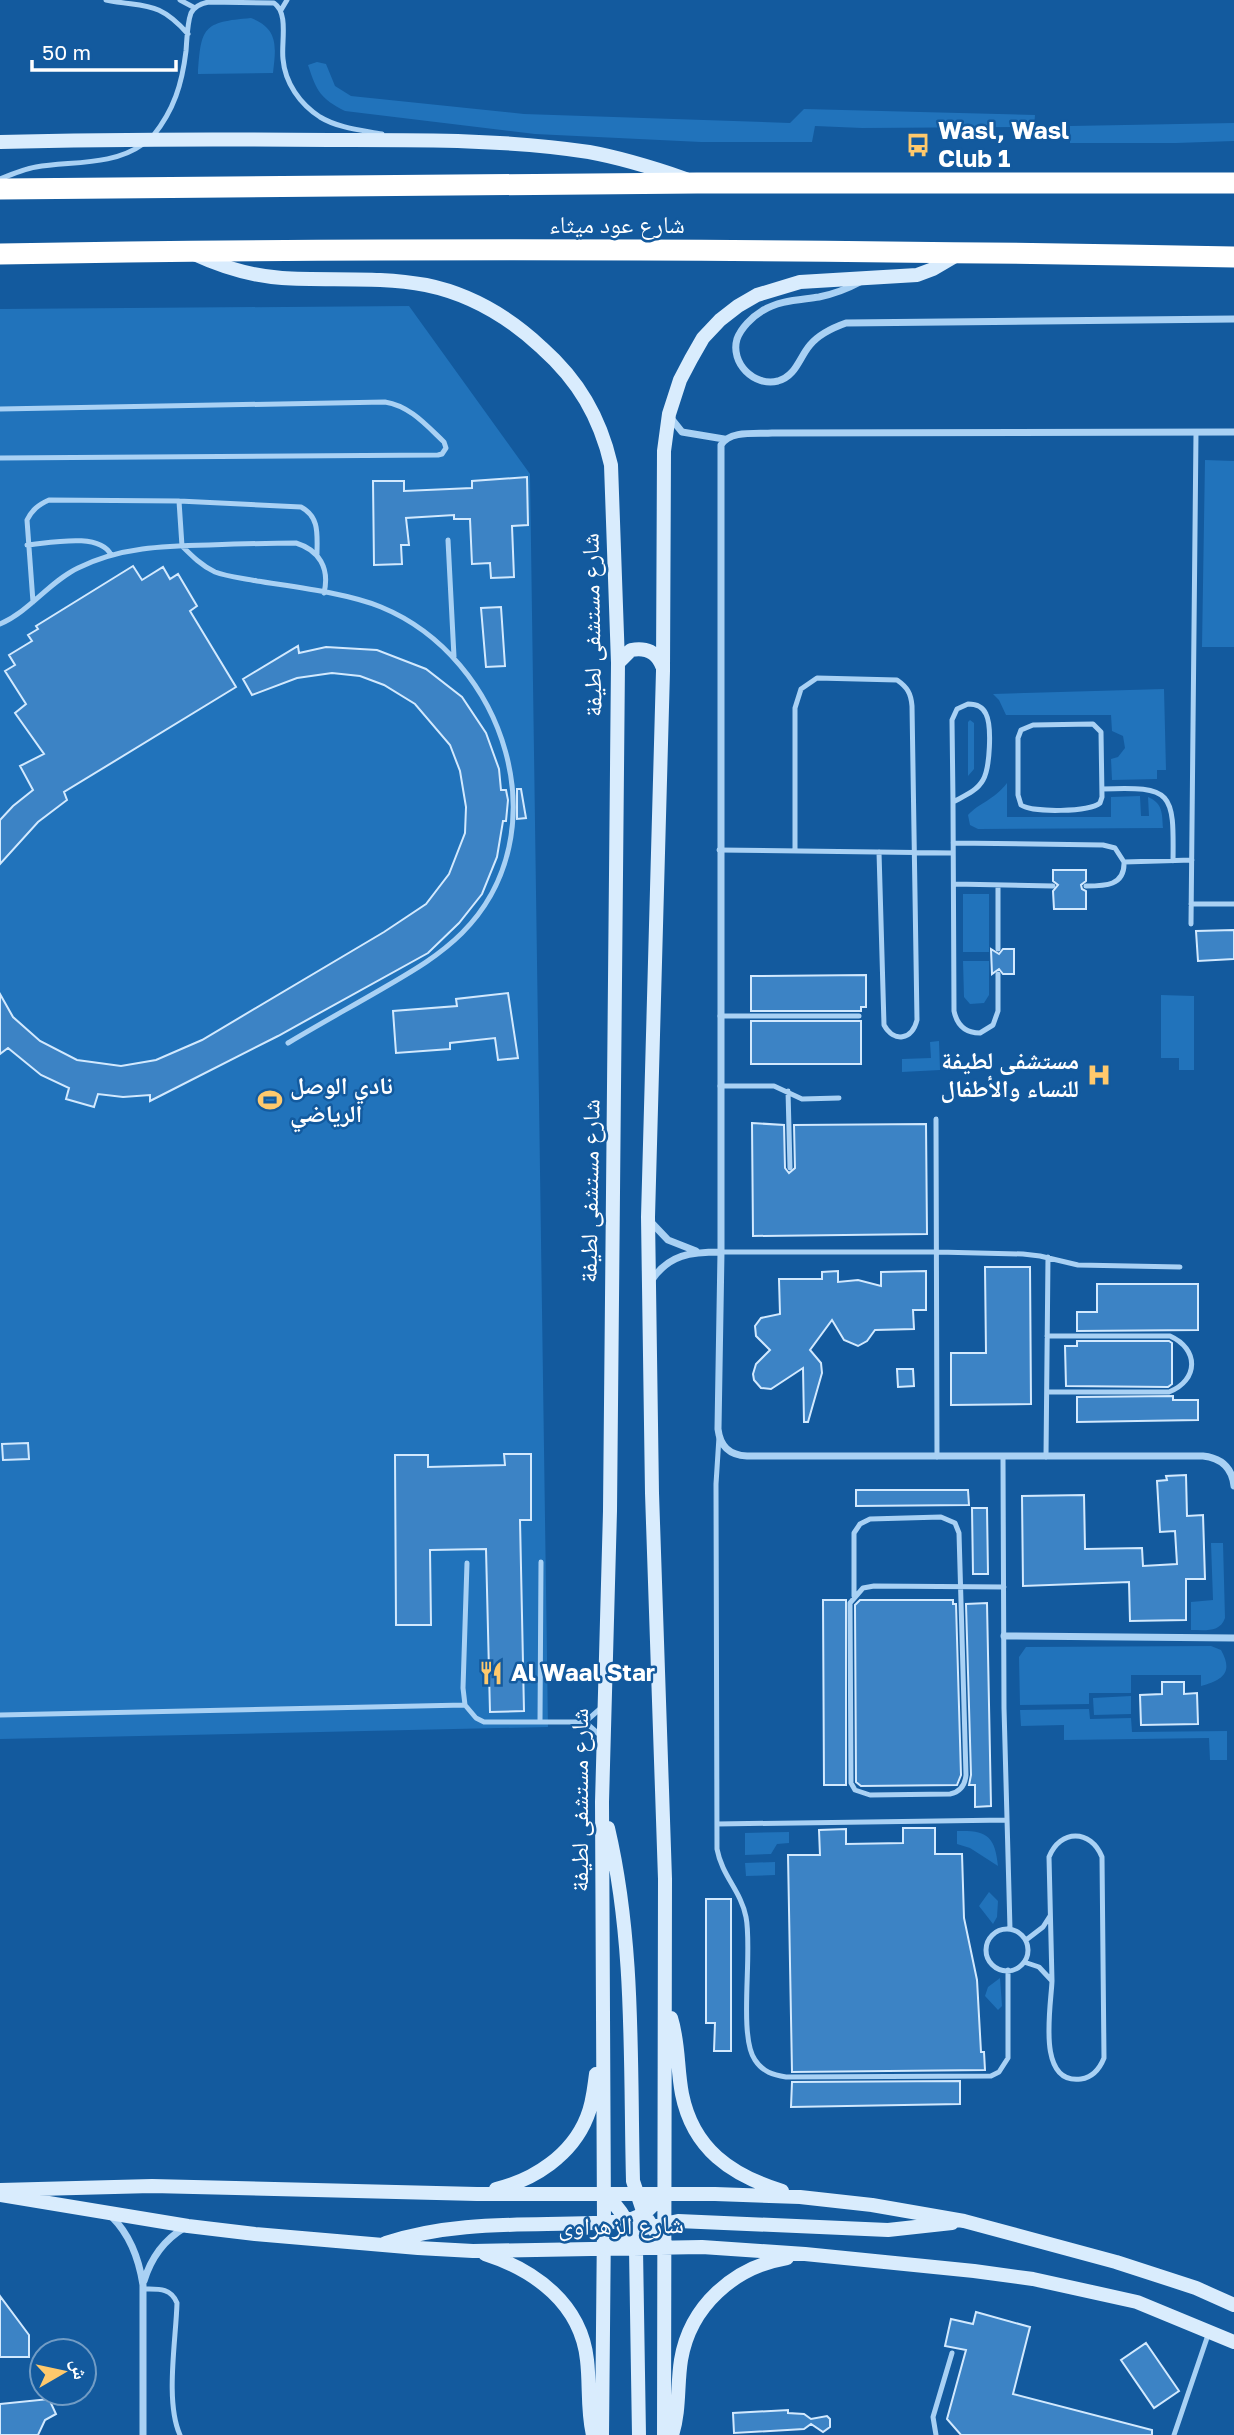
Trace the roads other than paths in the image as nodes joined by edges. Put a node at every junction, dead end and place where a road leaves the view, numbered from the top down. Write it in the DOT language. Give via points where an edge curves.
graph roads {
  1 [pos="106,0"];
  2 [pos="180,0"];
  3 [pos="287,0"];
  4 [pos="195,8"];
  5 [pos="281,10"];
  6 [pos="188,34"];
  7 [pos="150,138"];
  8 [pos="412,140"];
  9 [pos="0,142"];
  10 [pos="0,179"];
  11 [pos="697,183"];
  12 [pos="1234,183"];
  13 [pos="0,189"];
  14 [pos="187,251"];
  15 [pos="963,252"];
  16 [pos="0,254"];
  17 [pos="1234,257"];
  18 [pos="867,278"];
  19 [pos="1234,318"];
  20 [pos="0,409"];
  21 [pos="668,414"];
  22 [pos="1234,432"];
  23 [pos="1196,433"];
  24 [pos="724,439"];
  25 [pos="0,458"];
  26 [pos="179,501"];
  27 [pos="448,540"];
  28 [pos="27,545"];
  29 [pos="182,545"];
  30 [pos="317,554"];
  31 [pos="111,555"];
  32 [pos="324,593"];
  33 [pos="33,602"];
  34 [pos="0,624"];
  35 [pos="454,657"];
  36 [pos="618,663"];
  37 [pos="663,671"];
  38 [pos="1102,789"];
  39 [pos="953,802"];
  40 [pos="953,843"];
  41 [pos="719,850"];
  42 [pos="795,851"];
  43 [pos="879,852"];
  44 [pos="914,852"];
  45 [pos="953,853"];
  46 [pos="1192,860"];
  47 [pos="1173,861"];
  48 [pos="1124,862"];
  49 [pos="954,884"];
  50 [pos="998,885"];
  51 [pos="1054,886"];
  52 [pos="1086,886"];
  53 [pos="1191,904"];
  54 [pos="1234,904"];
  55 [pos="1191,924"];
  56 [pos="998,949"];
  57 [pos="998,974"];
  58 [pos="720,1016"];
  59 [pos="859,1016"];
  60 [pos="288,1043"];
  61 [pos="720,1086"];
  62 [pos="788,1091"];
  63 [pos="839,1098"];
  64 [pos="936,1119"];
  65 [pos="790,1168"];
  66 [pos="648,1217"];
  67 [pos="700,1252"];
  68 [pos="721,1252"];
  69 [pos="938,1252"];
  70 [pos="1048,1257"];
  71 [pos="1180,1267"];
  72 [pos="649,1284"];
  73 [pos="1047,1336"];
  74 [pos="1046,1392"];
  75 [pos="719,1437"];
  76 [pos="937,1457"];
  77 [pos="1003,1457"];
  78 [pos="1046,1457"];
  79 [pos="1234,1486"];
  80 [pos="541,1562"];
  81 [pos="467,1563"];
  82 [pos="960,1587"];
  83 [pos="1004,1587"];
  84 [pos="854,1595"];
  85 [pos="1004,1636"];
  86 [pos="1234,1638"];
  87 [pos="465,1705"];
  88 [pos="603,1706"];
  89 [pos="0,1715"];
  90 [pos="540,1722"];
  91 [pos="585,1722"];
  92 [pos="603,1737"];
  93 [pos="602,1802"];
  94 [pos="1007,1820"];
  95 [pos="717,1824"];
  96 [pos="1052,1913"];
  97 [pos="1010,1929"];
  98 [pos="1026,1941"];
  99 [pos="1024,1962"];
  100 [pos="1008,1970"];
  101 [pos="1052,1981"];
  102 [pos="666,2004"];
  103 [pos="603,2046"];
  104 [pos="0,2190"];
  105 [pos="604,2193"];
  106 [pos="477,2194"];
  107 [pos="636,2194"];
  108 [pos="664,2194"];
  109 [pos="0,2195"];
  110 [pos="800,2197"];
  111 [pos="107,2211"];
  112 [pos="647,2220"];
  113 [pos="964,2221"];
  114 [pos="665,2222"];
  115 [pos="604,2223"];
  116 [pos="188,2226"];
  117 [pos="629,2227"];
  118 [pos="381,2245"];
  119 [pos="666,2248"];
  120 [pos="636,2249"];
  121 [pos="604,2250"];
  122 [pos="474,2251"];
  123 [pos="806,2254"];
  124 [pos="143,2287"];
  125 [pos="1234,2305"];
  126 [pos="1209,2330"];
  127 [pos="1234,2342"];
  128 [pos="951,2353"];
  129 [pos="141,2433"];
  130 [pos="180,2435"];
  131 [pos="593,2435"];
  132 [pos="601,2435"];
  133 [pos="639,2435"];
  134 [pos="664,2435"];
  135 [pos="672,2435"];
  136 [pos="936,2435"];
  137 [pos="1174,2435"];
  1 -- 6 [label="lane" via="154,6"];
  2 -- 4 [label="lane"];
  3 -- 5 [label="lane"];
  4 -- 5 [label="lane" via="209,2 268,2"];
  4 -- 6 [label="lane"];
  5 -- 8 [label="lane" via="287,78 307,107 338,125"];
  6 -- 7 [label="lane" via="178,93"];
  7 -- 8 [label="main road"];
  7 -- 9 [label="main road"];
  7 -- 10 [label="lane" via="121,155 35,167"];
  8 -- 11 [label="main road" via="590,153"];
  11 -- 12 [label="highway, شارع عود ميثاء"];
  11 -- 13 [label="highway, شارع عود ميثاء"];
  14 -- 15 [label="highway, شارع عود ميثاء"];
  14 -- 16 [label="highway, شارع عود ميثاء"];
  14 -- 36 [label="main road, شارع مستشفى لطيفة" via="216,264 279,278 426,285 497,312 553,358 585,396 606,441 611,465"];
  15 -- 17 [label="highway, شارع عود ميثاء"];
  15 -- 18 [label="main road" via="917,275"];
  18 -- 19 [label="street" via="822,297 762,311 737,339 743,369 760,381 780,380 796,368 820,336 846,323"];
  18 -- 21 [label="main road" via="800,282 738,306 703,338"];
  20 -- 25 [label="lane" via="385,402 411,411 446,448 438,455"];
  21 -- 24 [label="street" via="682,432"];
  21 -- 37 [label="main road"];
  22 -- 23 [label="street"];
  23 -- 24 [label="street" via="772,433"];
  23 -- 46 [label="lane"];
  24 -- 41 [label="street" via="720,452"];
  26 -- 28 [label="lane" via="49,500 31,511"];
  26 -- 29 [label="lane"];
  26 -- 30 [label="lane" via="301,507 316,522"];
  27 -- 35 [label="lane"];
  28 -- 31 [label="lane" via="89,541 104,545"];
  28 -- 33 [label="lane"];
  29 -- 30 [label="lane" via="296,543"];
  29 -- 31 [label="lane"];
  29 -- 32 [label="lane" via="216,572"];
  30 -- 32 [label="lane" via="326,572"];
  31 -- 33 [label="lane" via="78,568"];
  32 -- 35 [label="lane" via="380,606 411,622"];
  33 -- 34 [label="lane"];
  35 -- 60 [label="lane" via="494,717 511,769 513,827 497,883 464,932 442,951"];
  36 -- 37 [label="main road" via="631,650 645,649 658,657"];
  36 -- 88 [label="main road, شارع مستشفى لطيفة" via="610,1511"];
  37 -- 66 [label="main road"];
  38 -- 38 [label="lane" via="1097,726 1033,725 1021,730 1021,805 1088,809 1100,803"];
  38 -- 47 [label="lane" via="1146,788 1167,800 1172,811"];
  39 -- 39 [label="lane" via="974,790 988,770 987,717 974,704 957,709 952,720"];
  39 -- 40 [label="lane"];
  40 -- 45 [label="lane"];
  40 -- 48 [label="lane" via="1109,845 1119,851"];
  41 -- 42 [label="lane"];
  41 -- 58 [label="street"];
  42 -- 43 [label="lane"];
  42 -- 44 [label="lane" via="795,708 801,689 817,678 887,678 906,686 911,695"];
  43 -- 44 [label="lane"];
  43 -- 44 [label="lane" via="884,1026 894,1037 903,1038 917,1020"];
  44 -- 45 [label="lane"];
  45 -- 49 [label="lane"];
  46 -- 47 [label="lane"];
  46 -- 53 [label="lane"];
  47 -- 48 [label="lane"];
  48 -- 52 [label="lane" via="1122,875 1112,884"];
  49 -- 50 [label="lane"];
  49 -- 57 [label="lane" via="954,1011 965,1030 980,1033 993,1025 998,1011"];
  50 -- 51 [label="lane"];
  50 -- 56 [label="lane"];
  53 -- 54 [label="lane"];
  53 -- 55 [label="lane"];
  58 -- 59 [label="lane"];
  58 -- 61 [label="street"];
  61 -- 62 [label="lane" via="774,1086"];
  61 -- 68 [label="street"];
  62 -- 63 [label="lane" via="802,1098"];
  62 -- 65 [label="lane"];
  64 -- 69 [label="lane"];
  66 -- 67 [label="street" via="668,1240"];
  66 -- 72 [label="main road"];
  67 -- 68 [label="street"];
  67 -- 72 [label="street" via="674,1258"];
  68 -- 69 [label="lane"];
  68 -- 75 [label="street"];
  69 -- 70 [label="lane"];
  69 -- 76 [label="lane"];
  70 -- 71 [label="lane" via="1078,1265"];
  70 -- 73 [label="lane"];
  72 -- 102 [label="main road"];
  73 -- 74 [label="lane"];
  73 -- 74 [label="lane" via="1170,1336 1186,1346 1192,1364 1185,1382 1169,1392"];
  74 -- 78 [label="lane"];
  75 -- 76 [label="street" via="737,1456"];
  75 -- 95 [label="lane"];
  76 -- 77 [label="street"];
  77 -- 78 [label="street"];
  77 -- 83 [label="lane"];
  78 -- 79 [label="street" via="1210,1457 1228,1467"];
  80 -- 90 [label="lane"];
  81 -- 87 [label="lane"];
  82 -- 83 [label="lane"];
  82 -- 84 [label="lane" via="874,1586"];
  82 -- 84 [label="lane" via="959,1533 951,1520 870,1519 854,1533"];
  82 -- 84 [label="lane" via="966,1775 960,1790 950,1794 870,1795 850,1783 849,1611"];
  83 -- 85 [label="lane"];
  85 -- 86 [label="street"];
  85 -- 94 [label="lane"];
  87 -- 89 [label="lane"];
  87 -- 90 [label="lane" via="484,1722"];
  88 -- 91 [label="lane"];
  88 -- 92 [label="main road, شارع مستشفى لطيفة"];
  90 -- 91 [label="lane"];
  91 -- 92 [label="lane"];
  92 -- 93 [label="main road, شارع مستشفى لطيفة"];
  93 -- 103 [label="main road, شارع مستشفى لطيفة"];
  93 -- 107 [label="main road" via="627,1947"];
  94 -- 95 [label="lane"];
  94 -- 97 [label="lane"];
  95 -- 100 [label="lane" via="721,1868 747,1919 748,2042 762,2069 786,2077 991,2076 1008,2057"];
  96 -- 98 [label="lane"];
  96 -- 101 [label="lane"];
  96 -- 101 [label="lane" via="1048,1866 1052,1849 1066,1837 1084,1837 1102,1857 1104,1950 1104,2058 1089,2077 1073,2079 1053,2065"];
  97 -- 98 [label="lane"];
  97 -- 100 [label="lane" via="993,1935 987,1946 992,1963"];
  98 -- 99 [label="lane"];
  99 -- 100 [label="lane"];
  99 -- 101 [label="lane" via="1044,1971"];
  102 -- 108 [label="main road"];
  102 -- 110 [label="main road" via="674,2028 682,2093 709,2151 750,2181"];
  103 -- 105 [label="main road, شارع مستشفى لطيفة"];
  103 -- 106 [label="main road" via="587,2117 567,2149 527,2178"];
  104 -- 106 [label="main road, شارع الزهراوى" via="152,2186"];
  105 -- 106 [label="main road, شارع الزهراوى"];
  105 -- 107 [label="main road, شارع الزهراوى"];
  105 -- 115 [label="main road, شارع مستشفى لطيفة"];
  105 -- 117 [label="main road"];
  107 -- 108 [label="main road, شارع الزهراوى"];
  107 -- 112 [label="main road"];
  108 -- 110 [label="main road, شارع الزهراوى"];
  108 -- 112 [label="main road"];
  108 -- 114 [label="main road"];
  109 -- 111 [label="main road, شارع الزهراوى"];
  110 -- 113 [label="main road, شارع الزهراوى"];
  111 -- 116 [label="main road, شارع الزهراوى"];
  111 -- 124 [label="street" via="128,2237"];
  112 -- 114 [label="main road"];
  112 -- 117 [label="main road"];
  112 -- 119 [label="main road"];
  113 -- 114 [label="main road" via="888,2230"];
  113 -- 125 [label="main road, شارع الزهراوى" via="1116,2262"];
  114 -- 119 [label="main road"];
  115 -- 117 [label="main road"];
  115 -- 118 [label="main road" via="451,2227"];
  115 -- 121 [label="main road, شارع مستشفى لطيفة"];
  116 -- 118 [label="main road, شارع الزهراوى"];
  116 -- 124 [label="street" via="163,2244 150,2263"];
  117 -- 120 [label="main road"];
  117 -- 121 [label="main road"];
  118 -- 122 [label="main road, شارع الزهراوى"];
  119 -- 120 [label="main road, شارع الزهراوى"];
  119 -- 123 [label="main road, شارع الزهراوى"];
  119 -- 134 [label="main road"];
  120 -- 121 [label="main road, شارع الزهراوى"];
  120 -- 133 [label="main road"];
  121 -- 122 [label="main road, شارع الزهراوى"];
  121 -- 132 [label="main road, شارع مستشفى لطيفة"];
  122 -- 131 [label="main road" via="522,2268 572,2314 587,2359"];
  123 -- 126 [label="main road, شارع الزهراوى" via="1033,2279 1138,2302"];
  123 -- 135 [label="main road" via="753,2269 711,2297 684,2345"];
  124 -- 129 [label="street"];
  124 -- 130 [label="lane" via="166,2290 177,2303 172,2401"];
  126 -- 127 [label="main road, شارع الزهراوى"];
  126 -- 137 [label="lane"];
  128 -- 136 [label="lane" via="933,2417"];
}
